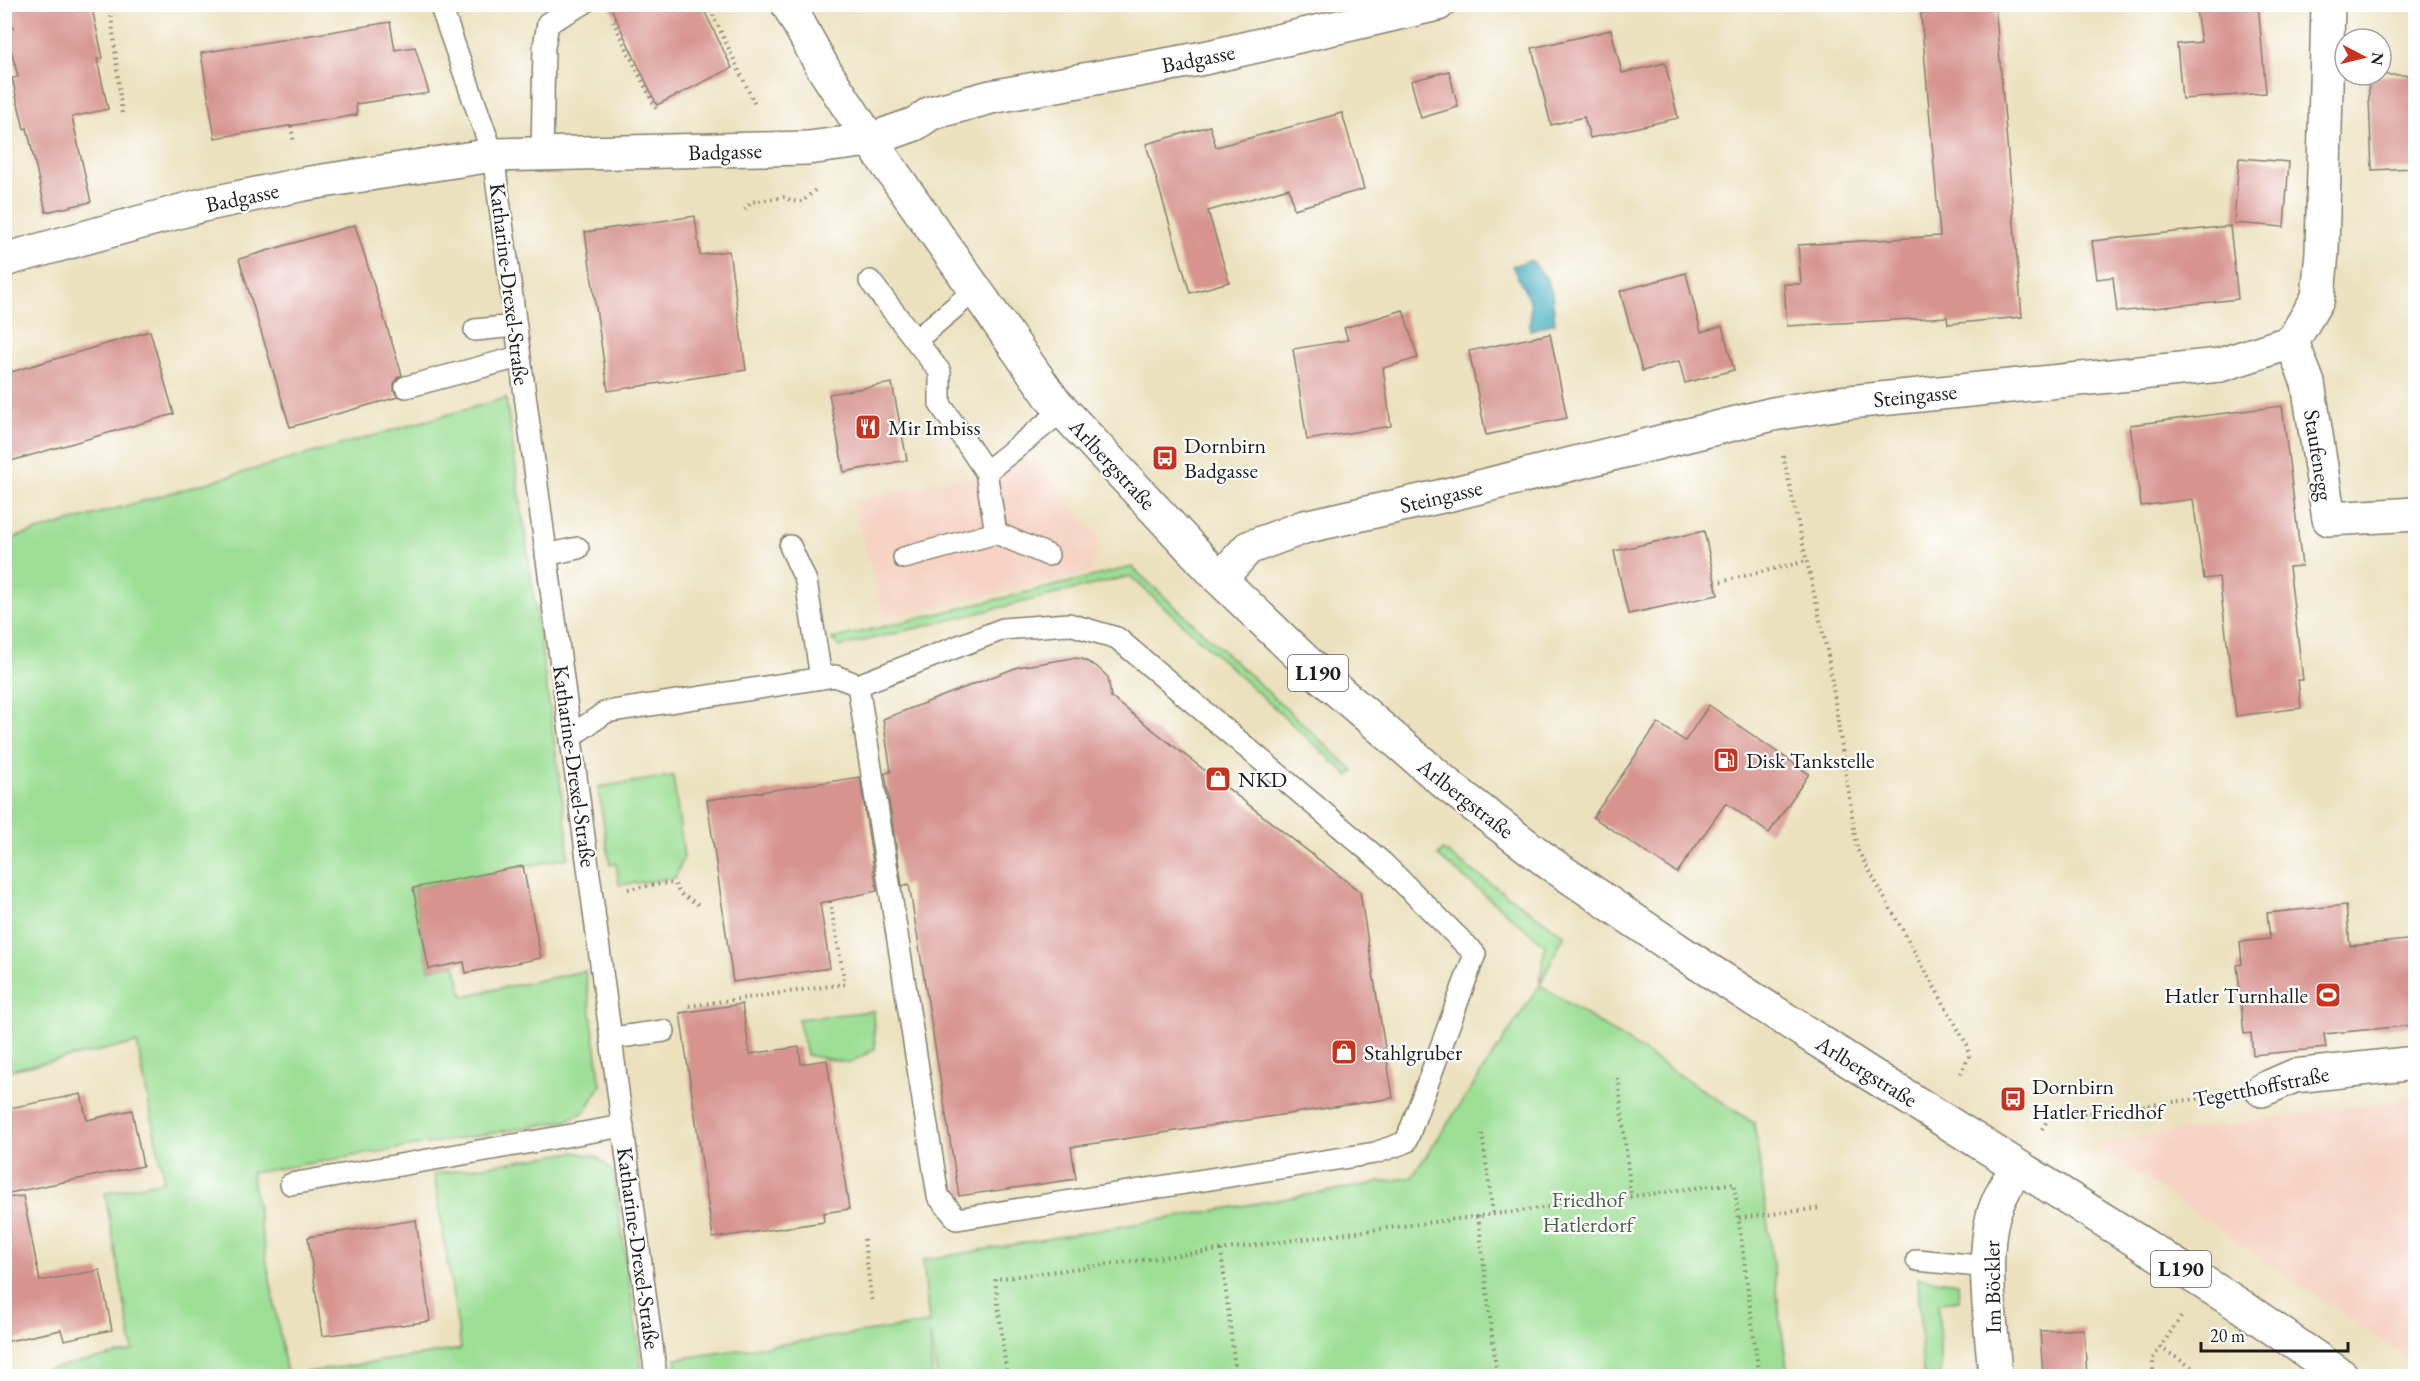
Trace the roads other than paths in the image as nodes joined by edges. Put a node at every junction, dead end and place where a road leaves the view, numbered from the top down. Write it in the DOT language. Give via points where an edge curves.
graph roads {
  1 [pos="440,4"];
  2 [pos="583,4"];
  3 [pos="788,4"];
  4 [pos="1438,4"];
  5 [pos="2328,4"];
  6 [pos="870,140"];
  7 [pos="493,155"];
  8 [pos="542,155"];
  9 [pos="4,260"];
  10 [pos="870,281"];
  11 [pos="975,290"];
  12 [pos="514,326"];
  13 [pos="475,330"];
  14 [pos="915,340"];
  15 [pos="2292,342"];
  16 [pos="519,357"];
  17 [pos="406,387"];
  18 [pos="1063,410"];
  19 [pos="986,471"];
  20 [pos="2415,514"];
  21 [pos="996,533"];
  22 [pos="790,546"];
  23 [pos="578,548"];
  24 [pos="546,555"];
  25 [pos="1048,555"];
  26 [pos="904,558"];
  27 [pos="1220,579"];
  28 [pos="821,678"];
  29 [pos="858,685"];
  30 [pos="571,736"];
  31 [pos="664,1031"];
  32 [pos="612,1038"];
  33 [pos="2415,1063"];
  34 [pos="2262,1090"];
  35 [pos="623,1126"];
  36 [pos="2017,1167"];
  37 [pos="291,1184"];
  38 [pos="1917,1260"];
  39 [pos="1989,1267"];
  40 [pos="656,1377"];
  41 [pos="1995,1377"];
  42 [pos="2342,1377"];
  1 -- 7 [label="lane, Katharine-Drexel-Straße"];
  2 -- 8 [label="lane" via="548,23"];
  3 -- 6 [label="street, Arlbergstraße / L190"];
  4 -- 6 [label="street, Badgasse" via="1204,58 991,97 931,113 915,124"];
  5 -- 15 [label="street" via="2318,298"];
  6 -- 8 [label="street, Badgasse" via="808,148"];
  6 -- 11 [label="street, Arlbergstraße / L190"];
  7 -- 8 [label="street, Badgasse"];
  7 -- 9 [label="street, Badgasse" via="304,184 203,205"];
  7 -- 12 [label="lane, Katharine-Drexel-Straße"];
  10 -- 14 [label="lane"];
  11 -- 14 [label="lane"];
  11 -- 18 [label="street, Arlbergstraße / L190"];
  12 -- 13 [label="lane"];
  12 -- 16 [label="lane, Katharine-Drexel-Straße"];
  14 -- 19 [label="lane" via="940,372 940,404"];
  15 -- 20 [label="street, Staufenegg" via="2308,383 2329,519"];
  15 -- 27 [label="street, Steingasse" via="2220,364 1840,403 1773,414 1304,527 1248,548"];
  16 -- 17 [label="lane"];
  16 -- 24 [label="lane, Katharine-Drexel-Straße"];
  18 -- 19 [label="lane"];
  18 -- 27 [label="street, Arlbergstraße / L190"];
  19 -- 21 [label="lane"];
  21 -- 25 [label="lane"];
  21 -- 26 [label="lane"];
  22 -- 28 [label="lane" via="806,581"];
  23 -- 24 [label="lane"];
  24 -- 30 [label="lane, Katharine-Drexel-Straße"];
  27 -- 36 [label="street, Arlbergstraße / L190" via="1322,677 1432,773 1548,862 1679,951"];
  28 -- 29 [label="lane" via="835,676"];
  28 -- 30 [label="lane" via="606,712"];
  29 -- 29 [label="lane" via="938,1196 957,1219 1375,1153 1406,1142 1475,954 1383,863 1117,638 1069,624 1003,629"];
  30 -- 32 [label="lane, Katharine-Drexel-Straße"];
  31 -- 32 [label="lane"];
  32 -- 35 [label="lane, Katharine-Drexel-Straße"];
  33 -- 34 [label="street, Tegetthoffstraße" via="2294,1076"];
  35 -- 37 [label="lane"];
  35 -- 40 [label="lane, Katharine-Drexel-Straße"];
  36 -- 39 [label="street, Im Böckler" via="1993,1215"];
  36 -- 42 [label="street, Arlbergstraße / L190" via="2241,1306"];
  38 -- 39 [label="lane"];
  39 -- 41 [label="street, Im Böckler"];
}
